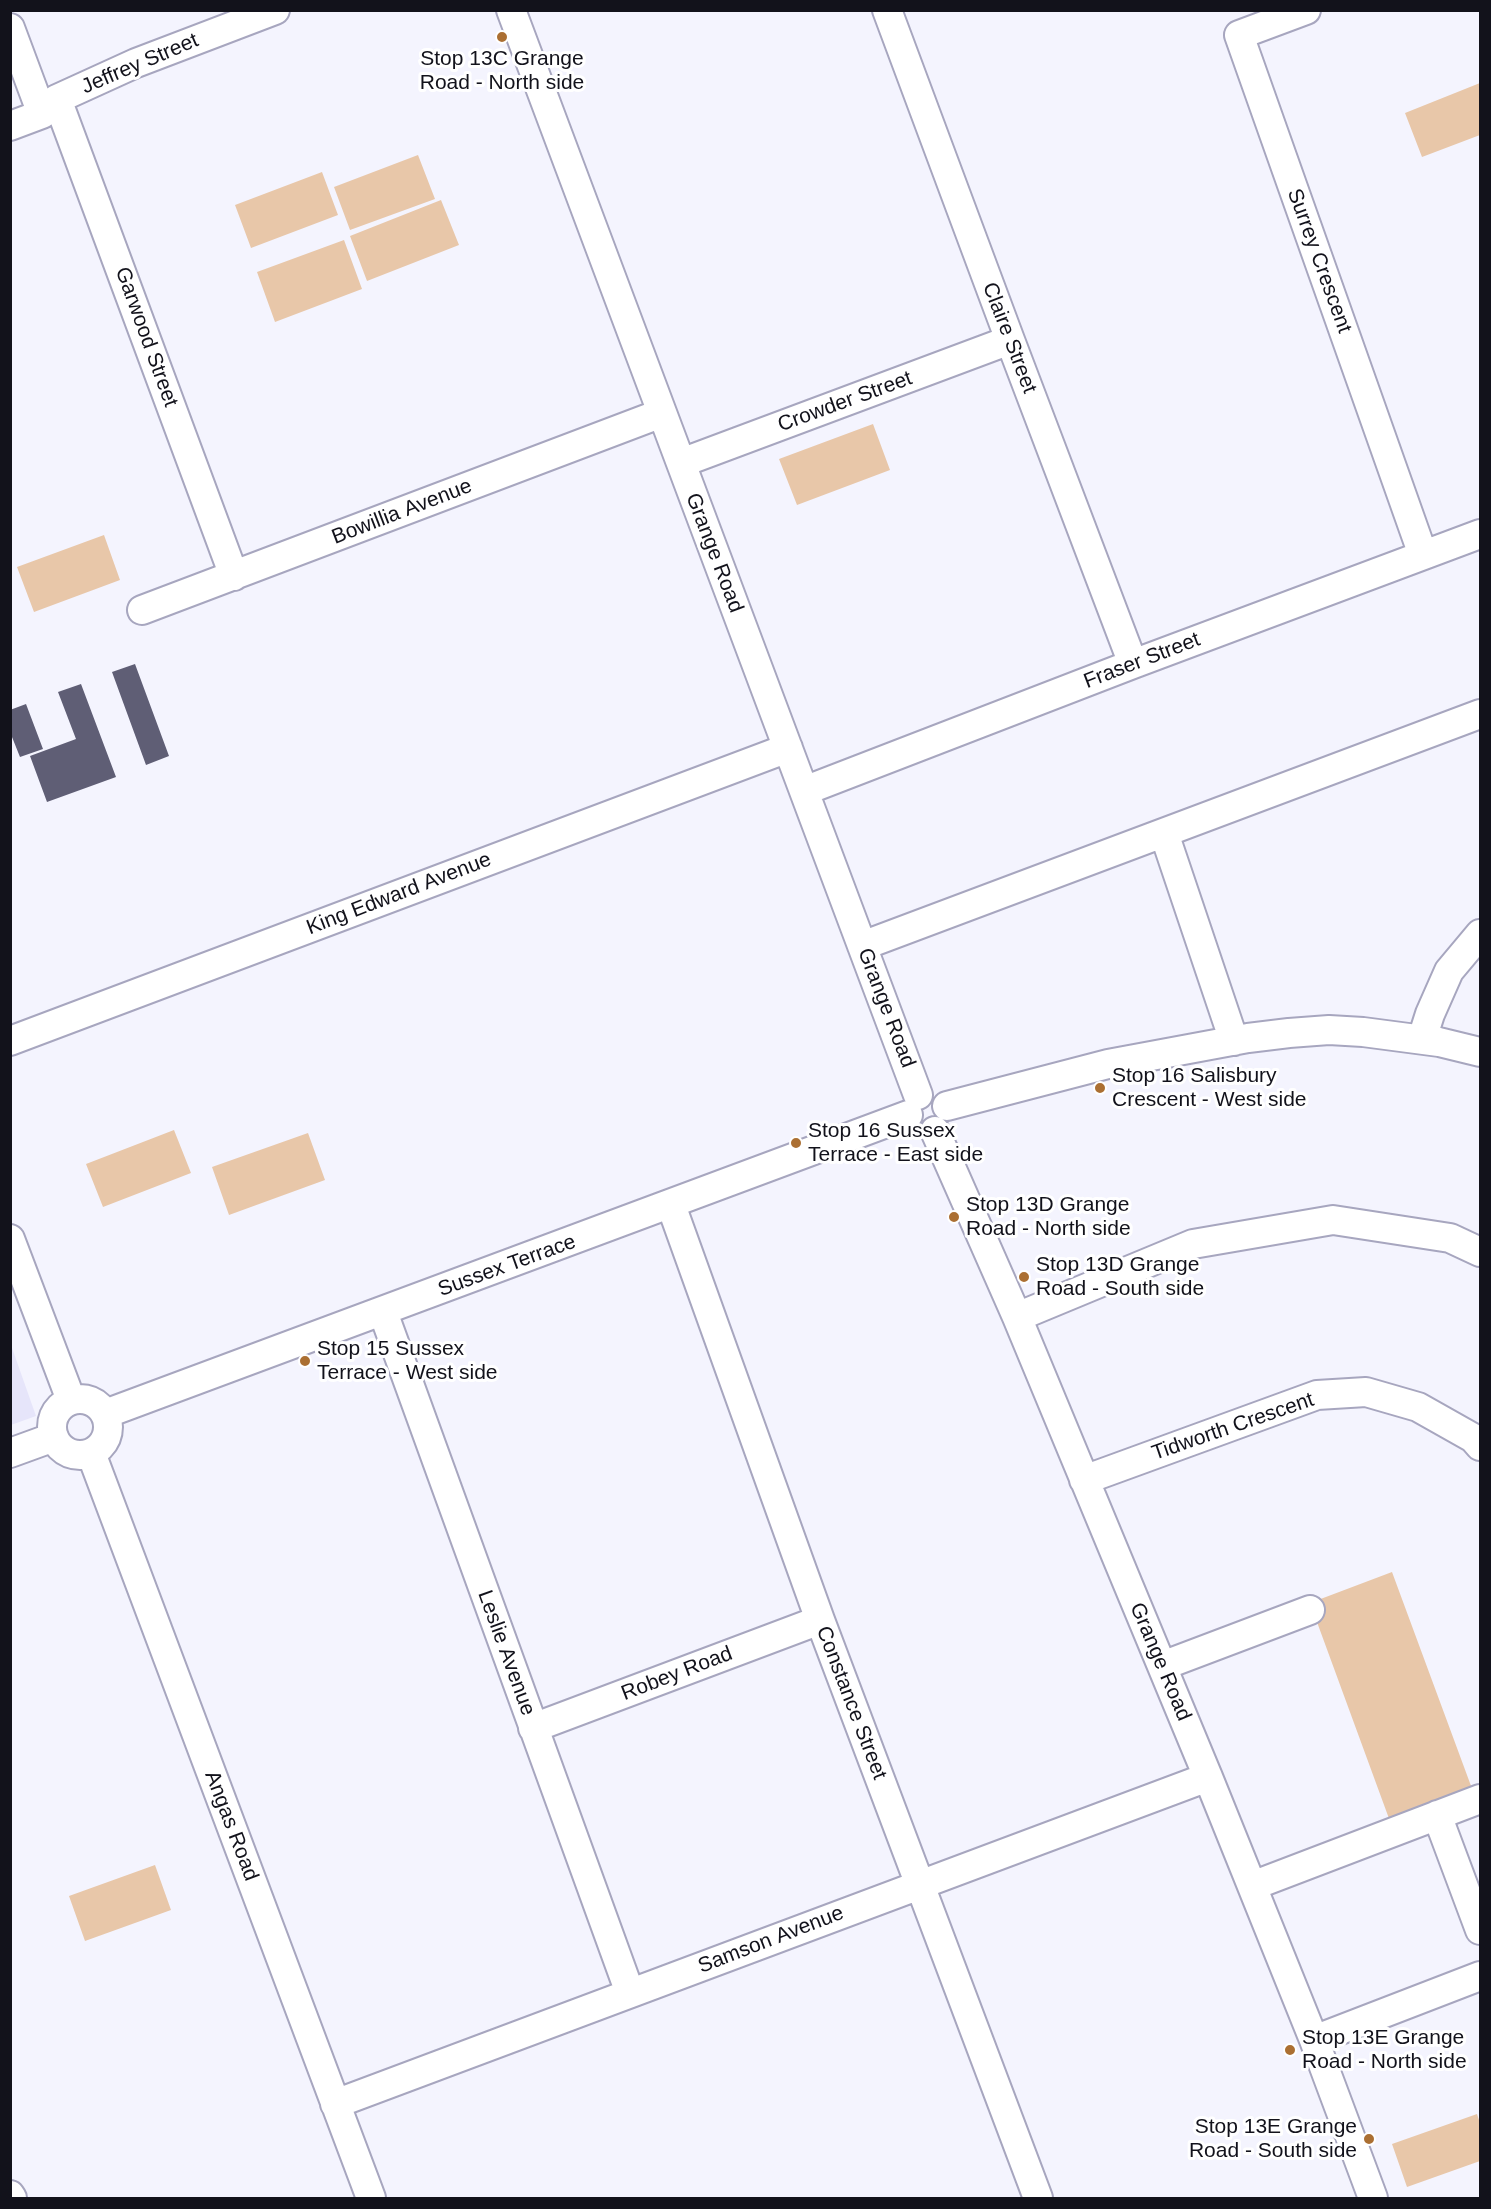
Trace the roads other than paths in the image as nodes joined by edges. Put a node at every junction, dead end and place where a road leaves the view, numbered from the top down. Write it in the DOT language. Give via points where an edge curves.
graph roads {
  1 [pos="275,10"];
  2 [pos="510,10"];
  3 [pos="887,10"];
  4 [pos="1306,10"];
  5 [pos="10,28"];
  6 [pos="50,106"];
  7 [pos="10,126"];
  8 [pos="1010,340"];
  9 [pos="662,413"];
  10 [pos="681,463"];
  11 [pos="1480,534"];
  12 [pos="1424,555"];
  13 [pos="234,576"];
  14 [pos="142,610"];
  15 [pos="1133,664"];
  16 [pos="1480,714"];
  17 [pos="788,747"];
  18 [pos="804,791"];
  19 [pos="1164,833"];
  20 [pos="1480,934"];
  21 [pos="862,946"];
  22 [pos="1422,1039"];
  23 [pos="10,1041"];
  24 [pos="1234,1041"];
  25 [pos="1480,1052"];
  26 [pos="913,1105"];
  27 [pos="947,1106"];
  28 [pos="935,1131"];
  29 [pos="671,1205"];
  30 [pos="10,1239"];
  31 [pos="1480,1252"];
  32 [pos="383,1312"];
  33 [pos="1017,1317"];
  34 [pos="71,1400"];
  35 [pos="105,1414"];
  36 [pos="54,1437"];
  37 [pos="1480,1446"];
  38 [pos="10,1453"];
  39 [pos="91,1453"];
  40 [pos="1084,1480"];
  41 [pos="1310,1610"];
  42 [pos="820,1620"];
  43 [pos="1162,1666"];
  44 [pos="533,1728"];
  45 [pos="1208,1777"];
  46 [pos="1480,1799"];
  47 [pos="1437,1815"];
  48 [pos="919,1884"];
  49 [pos="1252,1886"];
  50 [pos="1480,1930"];
  51 [pos="1480,1976"];
  52 [pos="630,1993"];
  53 [pos="1314,2040"];
  54 [pos="336,2104"];
  55 [pos="371,2199"];
  56 [pos="1038,2199"];
  57 [pos="1373,2199"];
  1 -- 6 [label="street, Jeffrey Street" via="136,63"];
  2 -- 9 [label="street, Grange Road"];
  3 -- 8 [label="street, Claire Street"];
  4 -- 12 [label="street, Surrey Crescent" via="1239,35"];
  5 -- 6 [label="street, Garwood Street"];
  6 -- 7 [label="street, Jeffrey Street"];
  6 -- 13 [label="street, Garwood Street"];
  8 -- 10 [label="street, Crowder Street"];
  8 -- 15 [label="street, Claire Street"];
  9 -- 10 [label="street, Grange Road"];
  9 -- 13 [label="street, Bowillia Avenue"];
  10 -- 17 [label="street, Grange Road"];
  11 -- 12 [label="street, Fraser Street"];
  12 -- 15 [label="street, Fraser Street"];
  13 -- 14 [label="street, Bowillia Avenue"];
  15 -- 18 [label="street, Fraser Street"];
  16 -- 19 [label="street"];
  17 -- 18 [label="street, Grange Road"];
  17 -- 23 [label="street, King Edward Avenue"];
  18 -- 21 [label="street, Grange Road"];
  19 -- 21 [label="street"];
  19 -- 24 [label="street"];
  20 -- 22 [label="street" via="1449,971"];
  21 -- 26 [label="street, Grange Road"];
  22 -- 24 [label="street" via="1329,1030"];
  22 -- 25 [label="street"];
  24 -- 27 [label="street" via="1108,1064"];
  26 -- 27 [label="street" via="932,1093"];
  26 -- 28 [label="street" via="913,1126"];
  26 -- 29 [label="street, Sussex Terrace"];
  27 -- 28 [label="street" via="947,1118"];
  28 -- 33 [label="street, Grange Road"];
  29 -- 32 [label="street, Sussex Terrace"];
  29 -- 42 [label="street, Constance Street"];
  30 -- 34 [label="street"];
  31 -- 33 [label="street" via="1450,1238 1333,1220 1193,1244"];
  32 -- 35 [label="street, Sussex Terrace"];
  32 -- 44 [label="street, Leslie Avenue"];
  33 -- 40 [label="street, Grange Road"];
  34 -- 35 [label="street" via="92,1401"];
  34 -- 36 [label="street" via="57,1412"];
  35 -- 39 [label="street" via="107,1434"];
  36 -- 38 [label="street"];
  36 -- 39 [label="street" via="74,1454"];
  37 -- 40 [label="street, Tidworth Crescent" via="1473,1438 1418,1407 1366,1392 1317,1395"];
  39 -- 54 [label="street, Angas Road"];
  40 -- 43 [label="street, Grange Road"];
  41 -- 43 [label="street"];
  42 -- 44 [label="street, Robey Road"];
  42 -- 48 [label="street, Constance Street"];
  43 -- 45 [label="street, Grange Road"];
  44 -- 52 [label="street, Leslie Avenue"];
  45 -- 48 [label="street, Samson Avenue"];
  45 -- 49 [label="street, Grange Road"];
  46 -- 47 [label="street"];
  47 -- 49 [label="street"];
  47 -- 50 [label="street"];
  48 -- 52 [label="street, Samson Avenue"];
  48 -- 56 [label="street, Constance Street"];
  49 -- 53 [label="street, Grange Road"];
  51 -- 53 [label="street"];
  52 -- 54 [label="street, Samson Avenue"];
  53 -- 57 [label="street, Grange Road"];
  54 -- 55 [label="street, Angas Road"];
}
